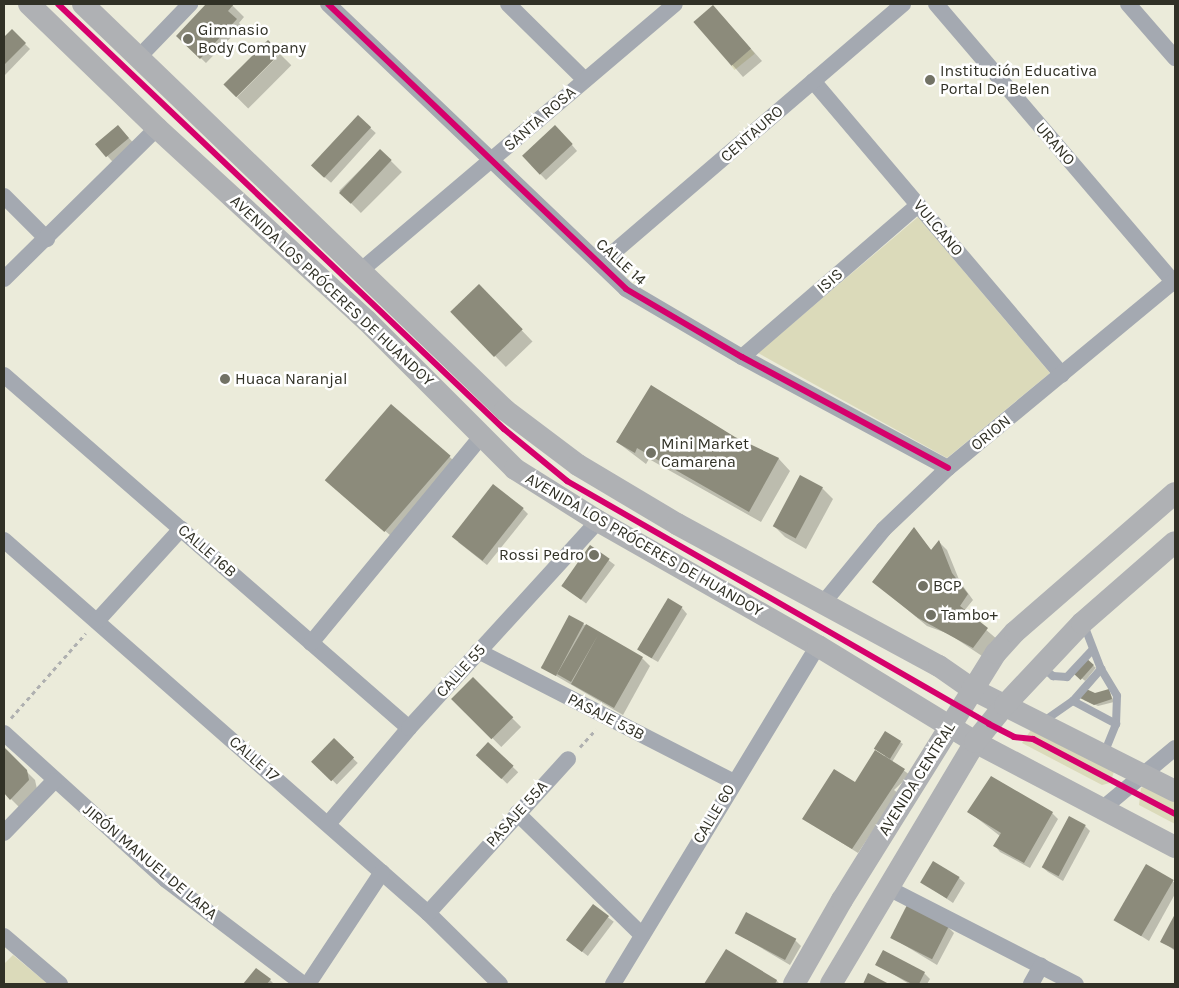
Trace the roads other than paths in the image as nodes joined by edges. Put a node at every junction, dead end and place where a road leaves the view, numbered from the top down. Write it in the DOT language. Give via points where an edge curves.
graph roads {
  1 [pos="29,4"];
  2 [pos="83,4"];
  3 [pos="190,4"];
  4 [pos="328,4"];
  5 [pos="508,4"];
  6 [pos="675,4"];
  7 [pos="903,4"];
  8 [pos="936,4"];
  9 [pos="1128,4"];
  10 [pos="139,58"];
  11 [pos="1175,58"];
  12 [pos="585,80"];
  13 [pos="813,81"];
  14 [pos="157,128"];
  15 [pos="490,161"];
  16 [pos="4,196"];
  17 [pos="918,205"];
  18 [pos="47,239"];
  19 [pos="602,264"];
  20 [pos="359,272"];
  21 [pos="4,279"];
  22 [pos="1175,282"];
  23 [pos="742,357"];
  24 [pos="4,375"];
  25 [pos="1062,375"];
  26 [pos="483,434"];
  27 [pos="948,468"];
  28 [pos="1175,493"];
  29 [pos="598,521"];
  30 [pos="181,529"];
  31 [pos="4,540"];
  32 [pos="1175,542"];
  33 [pos="824,602"];
  34 [pos="97,621"];
  35 [pos="1082,623"];
  36 [pos="311,643"];
  37 [pos="818,646"];
  38 [pos="1092,650"];
  39 [pos="478,651"];
  40 [pos="1041,667"];
  41 [pos="1101,669"];
  42 [pos="972,689"];
  43 [pos="1073,700"];
  44 [pos="1005,705"];
  45 [pos="1041,724"];
  46 [pos="1116,724"];
  47 [pos="7,726"];
  48 [pos="951,726"];
  49 [pos="409,728"];
  50 [pos="976,742"];
  51 [pos="1175,748"];
  52 [pos="1103,755"];
  53 [pos="568,759"];
  54 [pos="1144,775"];
  55 [pos="54,781"];
  56 [pos="734,782"];
  57 [pos="1175,791"];
  58 [pos="1102,809"];
  59 [pos="517,813"];
  60 [pos="328,824"];
  61 [pos="4,833"];
  62 [pos="1175,847"];
  63 [pos="382,872"];
  64 [pos="888,888"];
  65 [pos="428,913"];
  66 [pos="642,935"];
  67 [pos="4,936"];
  68 [pos="1041,966"];
  69 [pos="60,984"];
  70 [pos="303,984"];
  71 [pos="308,984"];
  72 [pos="500,984"];
  73 [pos="613,984"];
  74 [pos="794,984"];
  75 [pos="831,984"];
  76 [pos="1031,984"];
  77 [pos="1076,984"];
  1 -- 14 [label="main road, AVENIDA LOS PRÓCERES DE HUANDOY"];
  2 -- 10 [label="main road, AVENIDA LOS PRÓCERES DE HUANDOY"];
  3 -- 10 [label="street"];
  4 -- 15 [label="street, CALLE 14"];
  5 -- 12 [label="street"];
  6 -- 12 [label="street, SANTA ROSA"];
  7 -- 13 [label="street, CENTAURO"];
  8 -- 22 [label="street, URANO"];
  9 -- 11 [label="street"];
  10 -- 20 [label="main road, AVENIDA LOS PRÓCERES DE HUANDOY"];
  12 -- 15 [label="street, SANTA ROSA"];
  13 -- 17 [label="street, VULCANO"];
  13 -- 19 [label="street, CENTAURO"];
  14 -- 18 [label="street"];
  14 -- 26 [label="main road, AVENIDA LOS PRÓCERES DE HUANDOY" via="367,321"];
  15 -- 19 [label="street, CALLE 14"];
  15 -- 20 [label="street, SANTA ROSA"];
  16 -- 18 [label="street"];
  17 -- 23 [label="street, ISIS"];
  17 -- 25 [label="street, VULCANO"];
  18 -- 21 [label="street"];
  19 -- 23 [label="street, CALLE 14" via="626,289"];
  20 -- 33 [label="main road, AVENIDA LOS PRÓCERES DE HUANDOY" via="505,410 578,464 677,524"];
  22 -- 25 [label="street, ORION"];
  23 -- 27 [label="street, CALLE 14"];
  24 -- 30 [label="street, CALLE 16B"];
  25 -- 27 [label="street, ORION"];
  26 -- 29 [label="main road, AVENIDA LOS PRÓCERES DE HUANDOY" via="515,469"];
  26 -- 36 [label="street"];
  27 -- 33 [label="street, ORION" via="884,529"];
  28 -- 42 [label="main road, AVENIDA CENTRAL" via="1015,632"];
  29 -- 37 [label="main road, AVENIDA LOS PRÓCERES DE HUANDOY"];
  29 -- 39 [label="street, CALLE 55"];
  30 -- 34 [label="street"];
  30 -- 36 [label="street, CALLE 16B"];
  31 -- 34 [label="street, CALLE 17"];
  32 -- 35 [label="main road, AVENIDA CENTRAL"];
  33 -- 42 [label="main road, AVENIDA LOS PRÓCERES DE HUANDOY" via="939,666"];
  34 -- 60 [label="street, CALLE 17"];
  35 -- 38 [label="lane"];
  35 -- 40 [label="main road, AVENIDA CENTRAL"];
  36 -- 49 [label="street, CALLE 16B"];
  37 -- 48 [label="main road, AVENIDA LOS PRÓCERES DE HUANDOY"];
  37 -- 56 [label="street, CALLE 60"];
  38 -- 40 [label="lane" via="1064,678 1053,676"];
  38 -- 41 [label="lane"];
  39 -- 49 [label="street, CALLE 55"];
  39 -- 56 [label="street, PASAJE 53B"];
  40 -- 44 [label="main road, AVENIDA CENTRAL"];
  41 -- 43 [label="lane"];
  41 -- 46 [label="lane" via="1117,696"];
  42 -- 44 [label="main road, AVENIDA LOS PRÓCERES DE HUANDOY"];
  42 -- 48 [label="main road, AVENIDA CENTRAL"];
  43 -- 45 [label="lane"];
  43 -- 46 [label="lane"];
  44 -- 45 [label="main road, AVENIDA LOS PRÓCERES DE HUANDOY"];
  44 -- 50 [label="main road, AVENIDA CENTRAL"];
  45 -- 52 [label="main road, AVENIDA LOS PRÓCERES DE HUANDOY"];
  46 -- 52 [label="lane"];
  47 -- 55 [label="street, JIRÓN MANUEL DE LARA"];
  48 -- 50 [label="main road, AVENIDA LOS PRÓCERES DE HUANDOY"];
  48 -- 74 [label="main road, AVENIDA CENTRAL" via="842,900"];
  49 -- 60 [label="street, CALLE 55"];
  50 -- 58 [label="main road, AVENIDA LOS PRÓCERES DE HUANDOY"];
  50 -- 64 [label="main road, AVENIDA CENTRAL"];
  51 -- 54 [label="street"];
  52 -- 54 [label="main road, AVENIDA LOS PRÓCERES DE HUANDOY"];
  53 -- 59 [label="street, PASAJE 55A"];
  54 -- 57 [label="main road, AVENIDA LOS PRÓCERES DE HUANDOY"];
  54 -- 58 [label="street"];
  55 -- 61 [label="street"];
  55 -- 70 [label="street, JIRÓN MANUEL DE LARA" via="166,880"];
  56 -- 66 [label="street, CALLE 60"];
  58 -- 62 [label="main road, AVENIDA LOS PRÓCERES DE HUANDOY"];
  59 -- 65 [label="street, PASAJE 55A"];
  59 -- 66 [label="street"];
  60 -- 63 [label="street, CALLE 17"];
  63 -- 65 [label="street, CALLE 17"];
  63 -- 71 [label="street"];
  64 -- 68 [label="street"];
  64 -- 75 [label="main road, AVENIDA CENTRAL"];
  65 -- 72 [label="street, CALLE 17"];
  66 -- 73 [label="street, CALLE 60"];
  67 -- 69 [label="street"];
  68 -- 76 [label="street"];
  68 -- 77 [label="street"];
}
